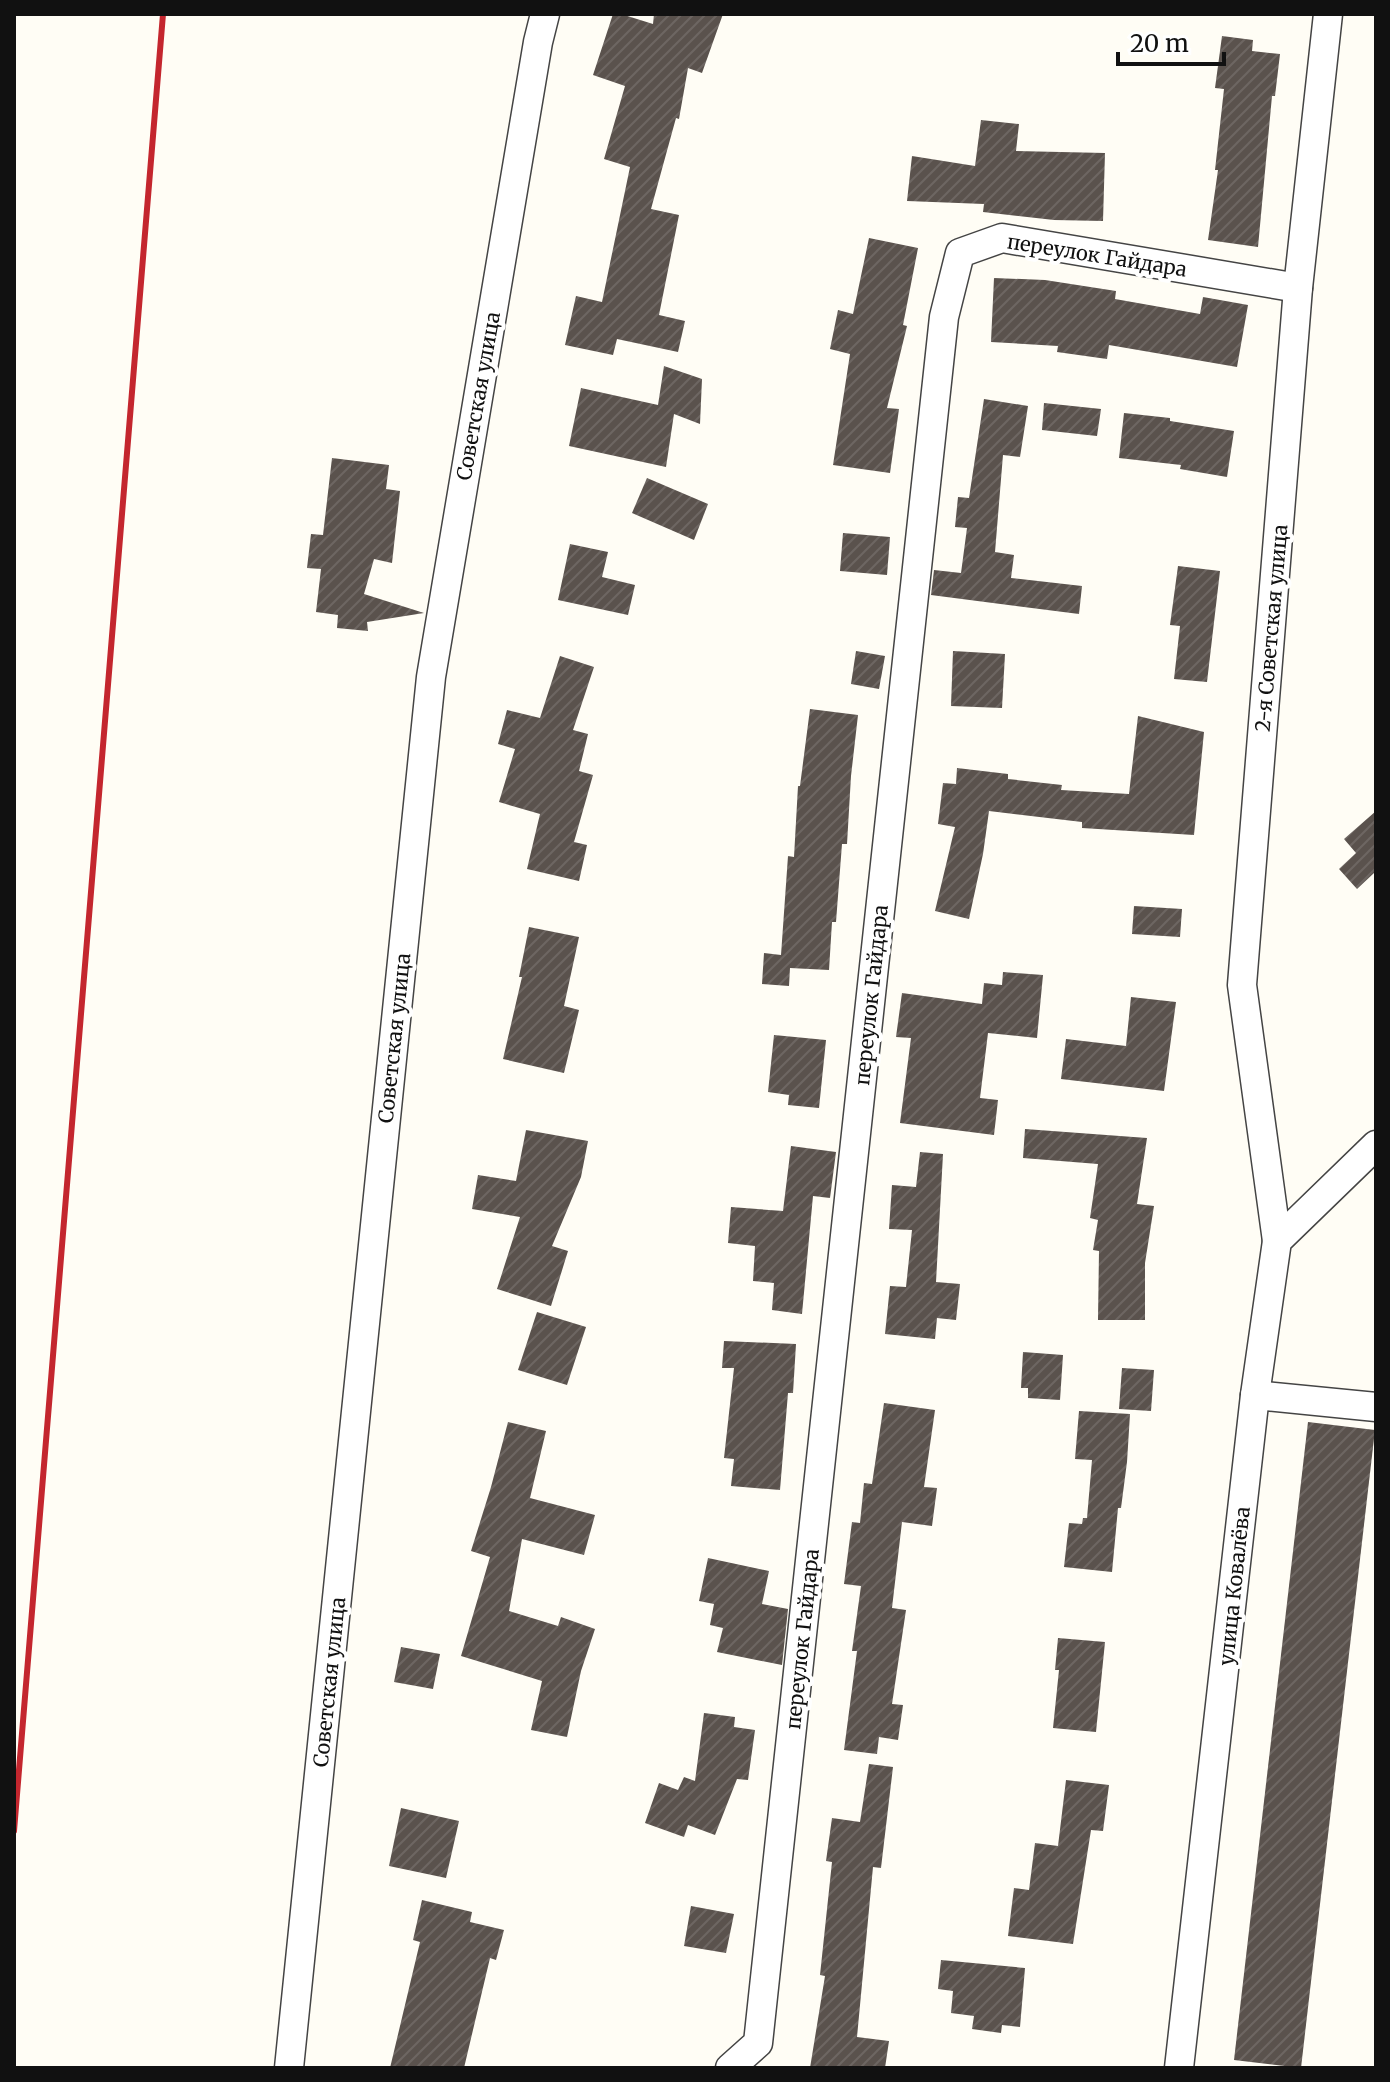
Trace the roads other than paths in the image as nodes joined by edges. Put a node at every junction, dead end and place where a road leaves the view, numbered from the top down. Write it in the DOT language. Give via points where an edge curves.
graph roads {
  1 [pos="545,14"];
  2 [pos="1328,14"];
  3 [pos="1298,288"];
  4 [pos="1376,1145"];
  5 [pos="1277,1241"];
  6 [pos="1255,1395"];
  7 [pos="1376,1407"];
  8 [pos="289,2068"];
  9 [pos="730,2068"];
  10 [pos="1179,2068"];
  1 -- 8 [label="street, Советская улица" via="431,677"];
  2 -- 3 [label="street, 2-я Советская улица"];
  3 -- 5 [label="street, 2-я Советская улица" via="1242,985"];
  3 -- 9 [label="street, переулок Гайдара" via="1002,238 960,253 944,317 758,2043"];
  4 -- 5 [label="street"];
  5 -- 6 [label="street, улица Ковалёва"];
  6 -- 7 [label="street"];
  6 -- 10 [label="street, улица Ковалёва"];
}
